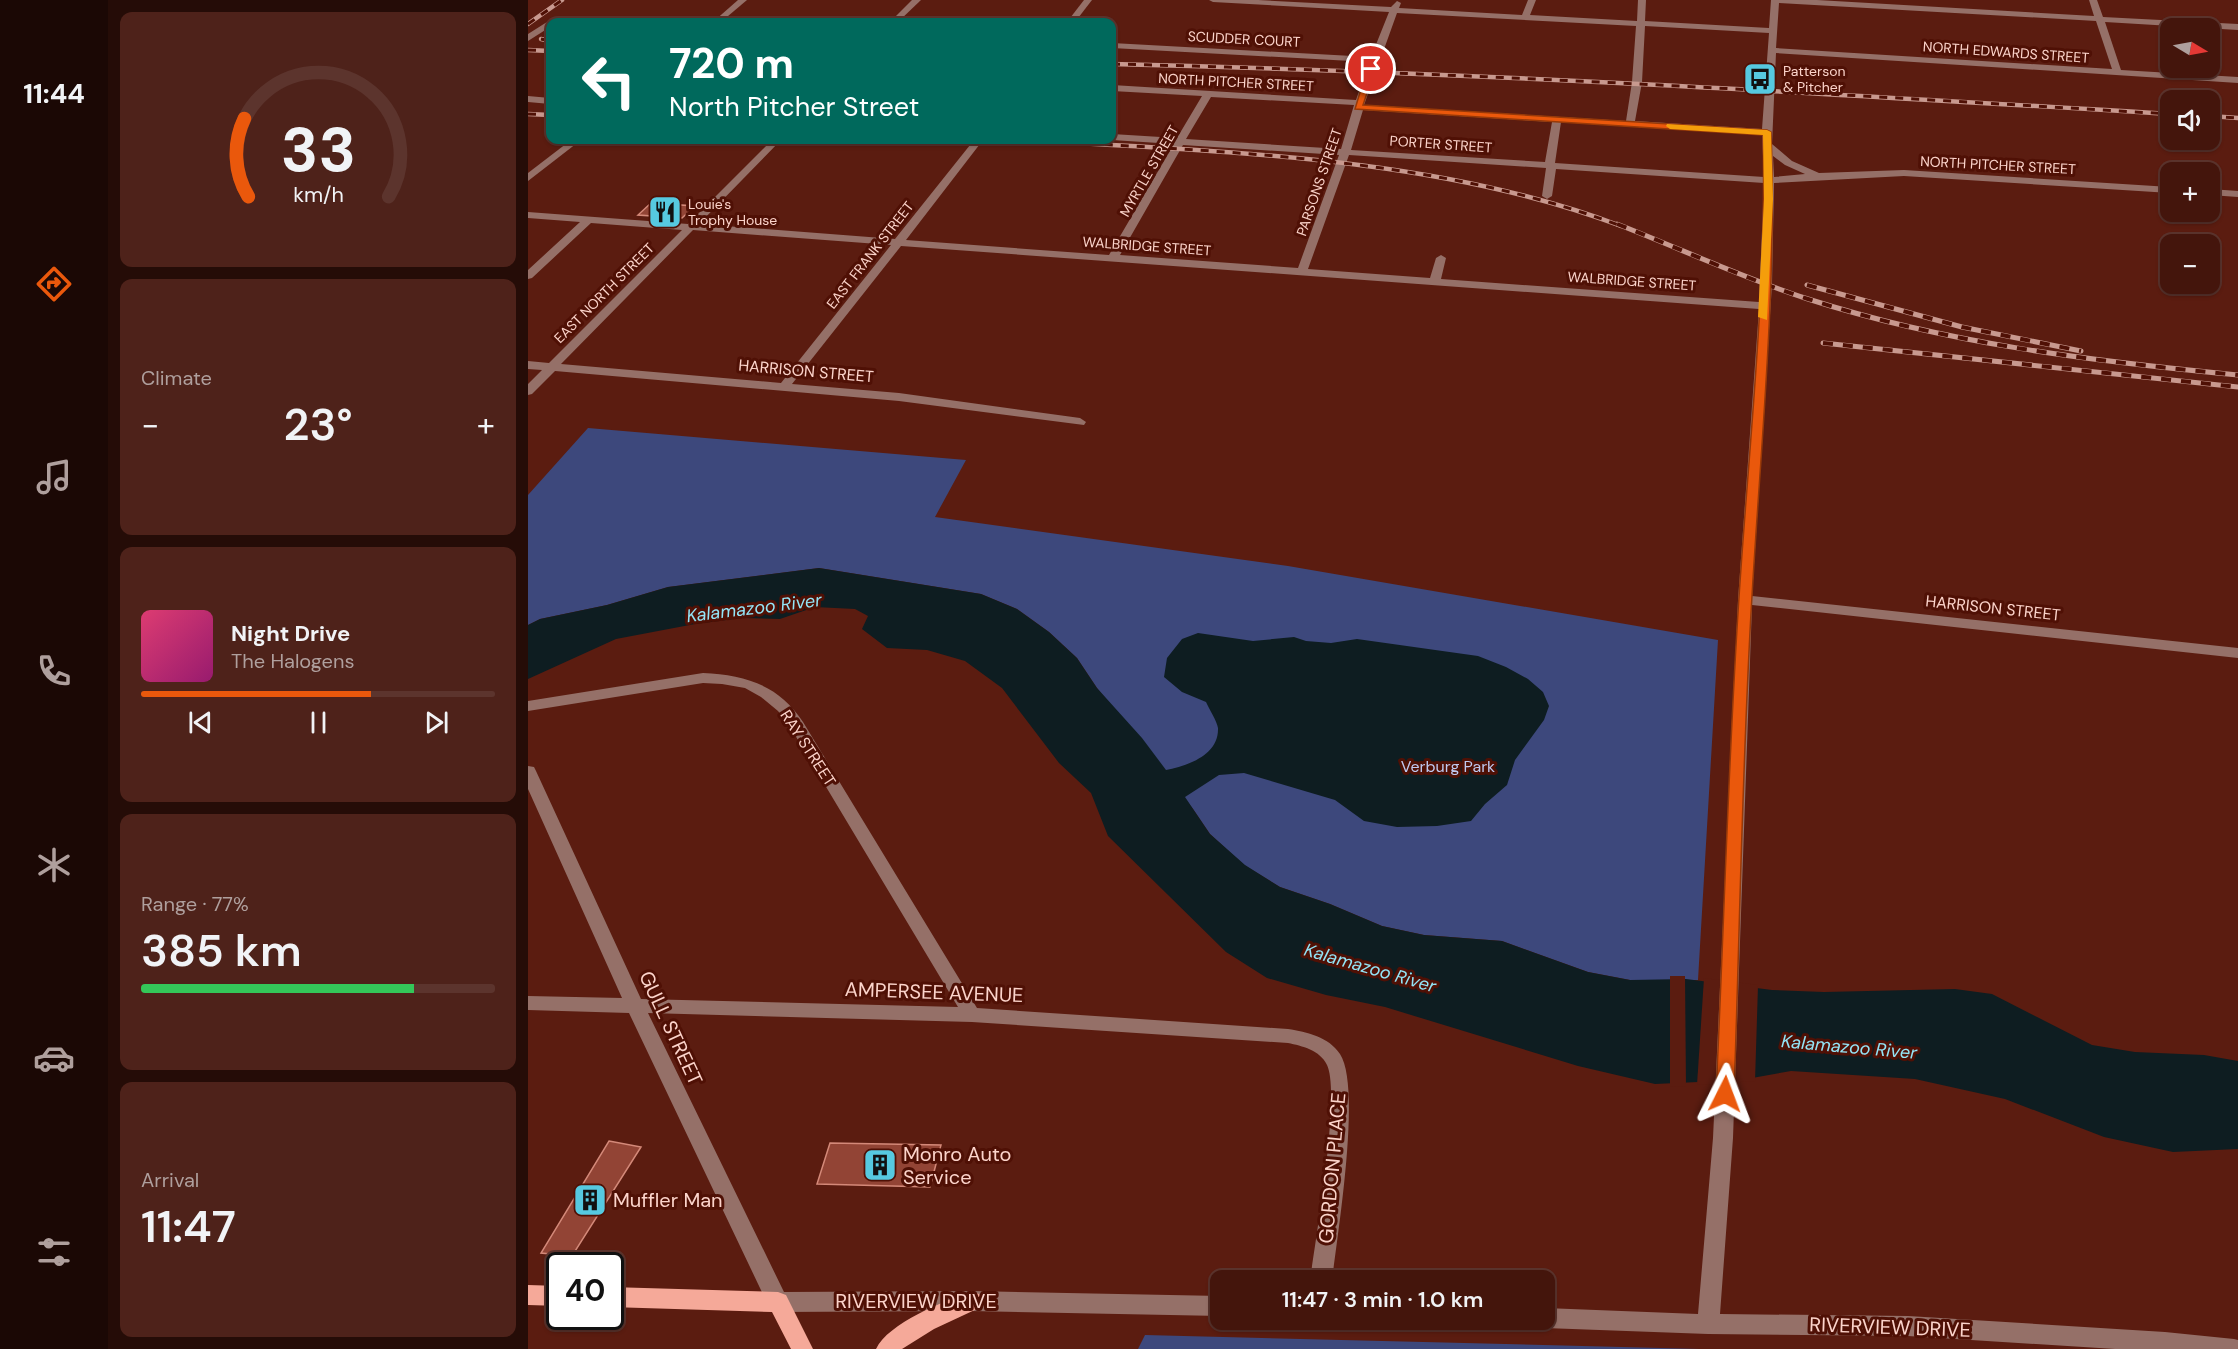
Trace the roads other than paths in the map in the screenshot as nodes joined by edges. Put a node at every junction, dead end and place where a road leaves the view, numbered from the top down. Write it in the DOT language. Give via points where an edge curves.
graph roads {
  1 [pos="743,0"];
  2 [pos="917,0"];
  3 [pos="1088,0"];
  4 [pos="1213,0"];
  5 [pos="1532,0"];
  6 [pos="1642,0"];
  7 [pos="1775,0"];
  8 [pos="2093,0"];
  9 [pos="1396,5"];
  10 [pos="722,18"];
  11 [pos="898,18"];
  12 [pos="1074,18"];
  13 [pos="1525,18"];
  14 [pos="2100,19"];
  15 [pos="529,23"];
  16 [pos="546,24"];
  17 [pos="1640,24"];
  18 [pos="546,27"];
  19 [pos="2238,27"];
  20 [pos="1773,31"];
  21 [pos="528,38"];
  22 [pos="1116,45"];
  23 [pos="1772,51"];
  24 [pos="1375,60"];
  25 [pos="2118,72"];
  26 [pos="2238,80"];
  27 [pos="1116,88"];
  28 [pos="1207,95"];
  29 [pos="528,99"];
  30 [pos="546,101"];
  31 [pos="1359,105"];
  32 [pos="1557,119"];
  33 [pos="1630,124"];
  34 [pos="1116,137"];
  35 [pos="1767,138"];
  36 [pos="1182,142"];
  37 [pos="571,144"];
  38 [pos="773,144"];
  39 [pos="976,144"];
  40 [pos="1345,152"];
  41 [pos="1551,165"];
  42 [pos="1823,176"];
  43 [pos="528,178"];
  44 [pos="1769,180"];
  45 [pos="2160,189"];
  46 [pos="2220,193"];
  47 [pos="2238,194"];
  48 [pos="1547,196"];
  49 [pos="528,215"];
  50 [pos="588,220"];
  51 [pos="690,227"];
  52 [pos="898,243"];
  53 [pos="1441,258"];
  54 [pos="1112,259"];
  55 [pos="1302,272"];
  56 [pos="528,276"];
  57 [pos="1435,281"];
  58 [pos="1764,306"];
  59 [pos="528,365"];
  60 [pos="552,367"];
  61 [pos="783,388"];
  62 [pos="528,391"];
  63 [pos="1080,422"];
  64 [pos="1745,600"];
  65 [pos="2238,652"];
  66 [pos="528,706"];
  67 [pos="528,771"];
  68 [pos="528,1003"];
  69 [pos="635,1006"];
  70 [pos="972,1015"];
  71 [pos="1332,1057"];
  72 [pos="1322,1270"];
  73 [pos="528,1295"];
  74 [pos="546,1296"];
  75 [pos="624,1297"];
  76 [pos="971,1301"];
  77 [pos="778,1302"];
  78 [pos="1210,1306"];
  79 [pos="1555,1318"];
  80 [pos="1708,1324"];
  81 [pos="802,1349"];
  82 [pos="887,1349"];
  83 [pos="2234,1349"];
  1 -- 10 [label="street"];
  2 -- 11 [label="street"];
  3 -- 12 [label="street"];
  4 -- 9 [label="street"];
  5 -- 13 [label="street"];
  6 -- 17 [label="street"];
  7 -- 14 [label="street"];
  7 -- 20 [label="street"];
  8 -- 14 [label="street"];
  9 -- 13 [label="street"];
  9 -- 24 [label="street, PARSONS STREET"];
  13 -- 17 [label="street"];
  14 -- 19 [label="street"];
  14 -- 25 [label="street"];
  15 -- 16 [label="street"];
  17 -- 20 [label="street"];
  17 -- 33 [label="street"];
  18 -- 21 [label="street"];
  20 -- 23 [label="street"];
  22 -- 24 [label="street, SCUDDER COURT"];
  23 -- 25 [label="street, NORTH EDWARDS STREET"];
  23 -- 35 [label="street"];
  24 -- 31 [label="street, PARSONS STREET"];
  25 -- 26 [label="street, NORTH EDWARDS STREET"];
  27 -- 28 [label="street, NORTH PITCHER STREET"];
  28 -- 31 [label="street, NORTH PITCHER STREET"];
  28 -- 36 [label="street, MYRTLE STREET"];
  29 -- 30 [label="street"];
  31 -- 32 [label="street, NORTH PITCHER STREET"];
  31 -- 40 [label="street, PARSONS STREET"];
  32 -- 33 [label="street, NORTH PITCHER STREET"];
  32 -- 41 [label="street"];
  33 -- 35 [label="street, NORTH PITCHER STREET"];
  34 -- 36 [label="street, PORTER STREET"];
  35 -- 42 [label="street, NORTH PITCHER STREET" via="1781,159"];
  35 -- 44 [label="street"];
  36 -- 40 [label="street, PORTER STREET"];
  36 -- 54 [label="street, MYRTLE STREET"];
  37 -- 43 [label="street"];
  38 -- 51 [label="street, EAST NORTH STREET"];
  39 -- 52 [label="street, EAST FRANK STREET"];
  40 -- 41 [label="street, PORTER STREET"];
  40 -- 55 [label="street, PARSONS STREET"];
  41 -- 44 [label="street, PORTER STREET"];
  41 -- 48 [label="street"];
  42 -- 44 [label="street, NORTH PITCHER STREET"];
  42 -- 45 [label="street, NORTH PITCHER STREET" via="1904,173"];
  44 -- 58 [label="street"];
  46 -- 47 [label="street"];
  49 -- 50 [label="street, WALBRIDGE STREET"];
  50 -- 51 [label="street, WALBRIDGE STREET"];
  50 -- 56 [label="street"];
  51 -- 52 [label="street, WALBRIDGE STREET"];
  51 -- 60 [label="street, EAST NORTH STREET"];
  52 -- 54 [label="street, WALBRIDGE STREET"];
  52 -- 61 [label="street, EAST FRANK STREET"];
  53 -- 57 [label="street"];
  54 -- 55 [label="street, WALBRIDGE STREET"];
  55 -- 57 [label="street, WALBRIDGE STREET"];
  57 -- 58 [label="street, WALBRIDGE STREET"];
  58 -- 64 [label="street"];
  59 -- 60 [label="street, HARRISON STREET"];
  60 -- 61 [label="street, HARRISON STREET"];
  60 -- 62 [label="street, EAST NORTH STREET"];
  61 -- 63 [label="street, HARRISON STREET" via="899,397"];
  64 -- 65 [label="street, HARRISON STREET"];
  64 -- 80 [label="street" via="1723,1138"];
  66 -- 70 [label="street, RAY STREET" via="703,678 739,682 766,694 795,722"];
  67 -- 69 [label="street, GULL STREET"];
  68 -- 69 [label="street, AMPERSEE AVENUE"];
  69 -- 70 [label="street, AMPERSEE AVENUE"];
  69 -- 77 [label="street, GULL STREET"];
  70 -- 71 [label="street, AMPERSEE AVENUE" via="1288,1036 1309,1039"];
  71 -- 72 [label="street, GORDON PLACE" via="1338,1067 1338,1119"];
  73 -- 74 [label="main road"];
  75 -- 77 [label="main road, RIVERVIEW DRIVE"];
  76 -- 77 [label="street, RIVERVIEW DRIVE"];
  76 -- 78 [label="street, RIVERVIEW DRIVE"];
  76 -- 82 [label="main road"];
  77 -- 81 [label="main road"];
  79 -- 80 [label="street, RIVERVIEW DRIVE"];
  80 -- 83 [label="street, RIVERVIEW DRIVE" via="1908,1326"];
}
